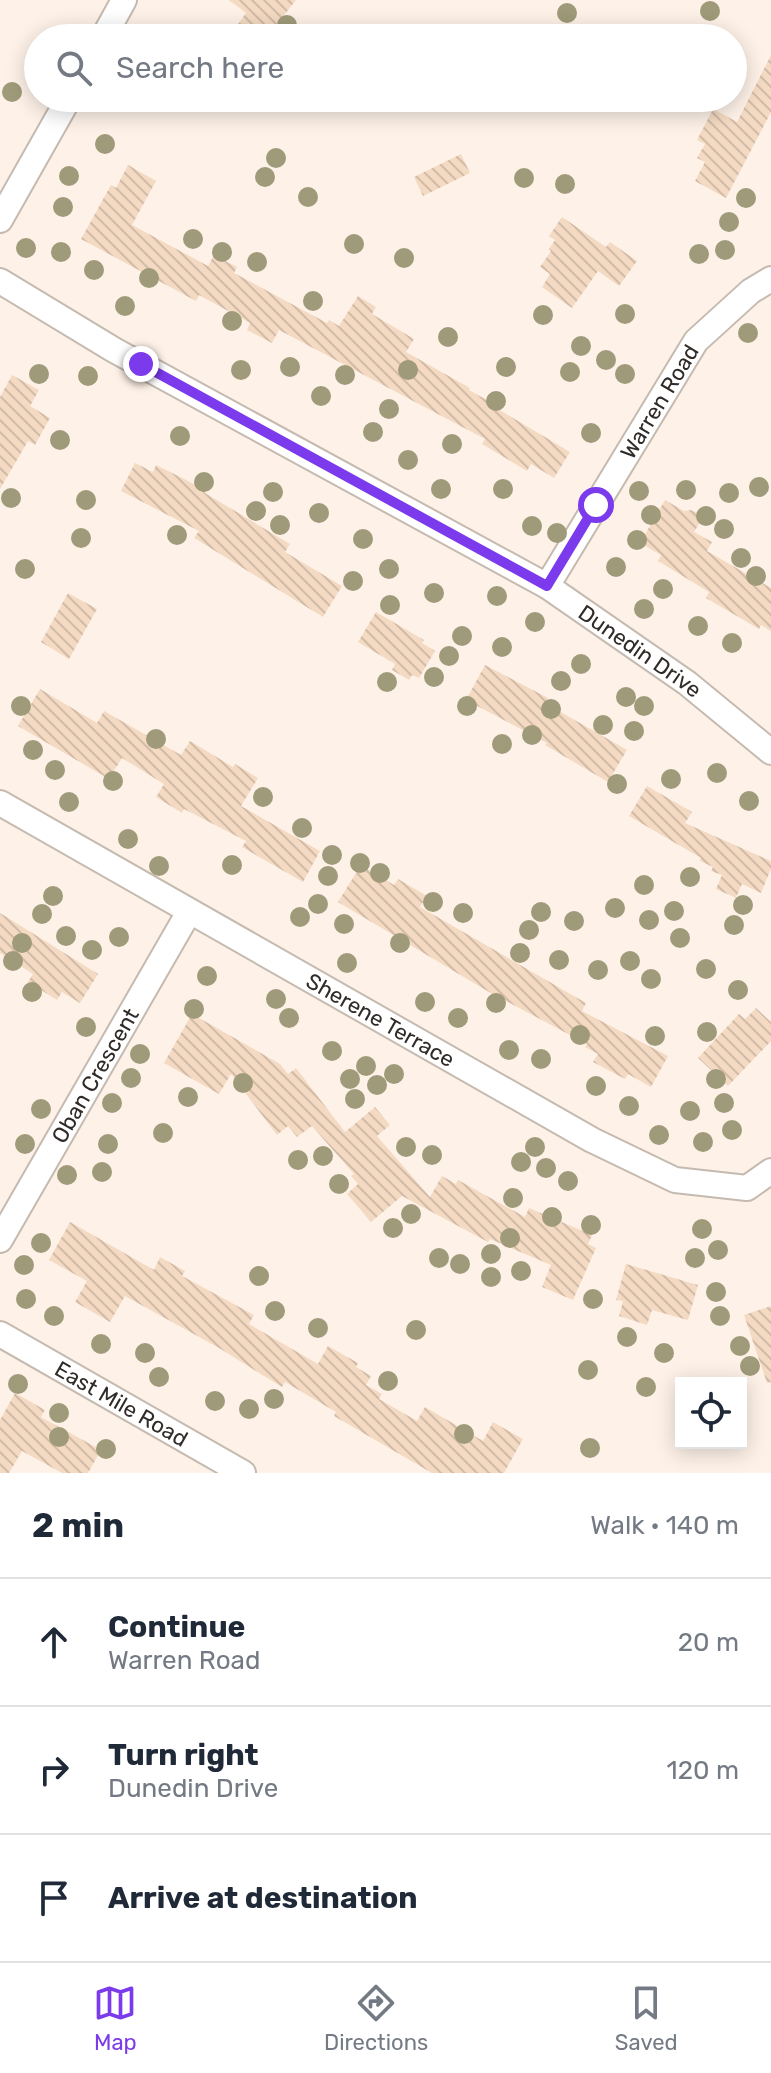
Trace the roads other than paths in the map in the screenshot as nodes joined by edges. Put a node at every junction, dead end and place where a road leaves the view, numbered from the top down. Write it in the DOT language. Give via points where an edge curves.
graph roads {
  1 [pos="124,0"];
  2 [pos="111,24"];
  3 [pos="61,112"];
  4 [pos="0,220"];
  5 [pos="771,279"];
  6 [pos="0,281"];
  7 [pos="547,586"];
  8 [pos="771,752"];
  9 [pos="0,803"];
  10 [pos="189,912"];
  11 [pos="771,1171"];
  12 [pos="0,1240"];
  13 [pos="0,1334"];
  14 [pos="243,1473"];
  1 -- 2 [label="street"];
  3 -- 4 [label="street"];
  5 -- 7 [label="street, Warren Road" via="696,341"];
  6 -- 7 [label="street, Dunedin Drive" via="114,350"];
  7 -- 8 [label="street, Dunedin Drive" via="687,683"];
  9 -- 10 [label="street, Sherene Terrace"];
  10 -- 11 [label="street, Sherene Terrace" via="592,1140 675,1180 747,1188"];
  10 -- 12 [label="street, Oban Crescent"];
  13 -- 14 [label="street, East Mile Road"];
}
